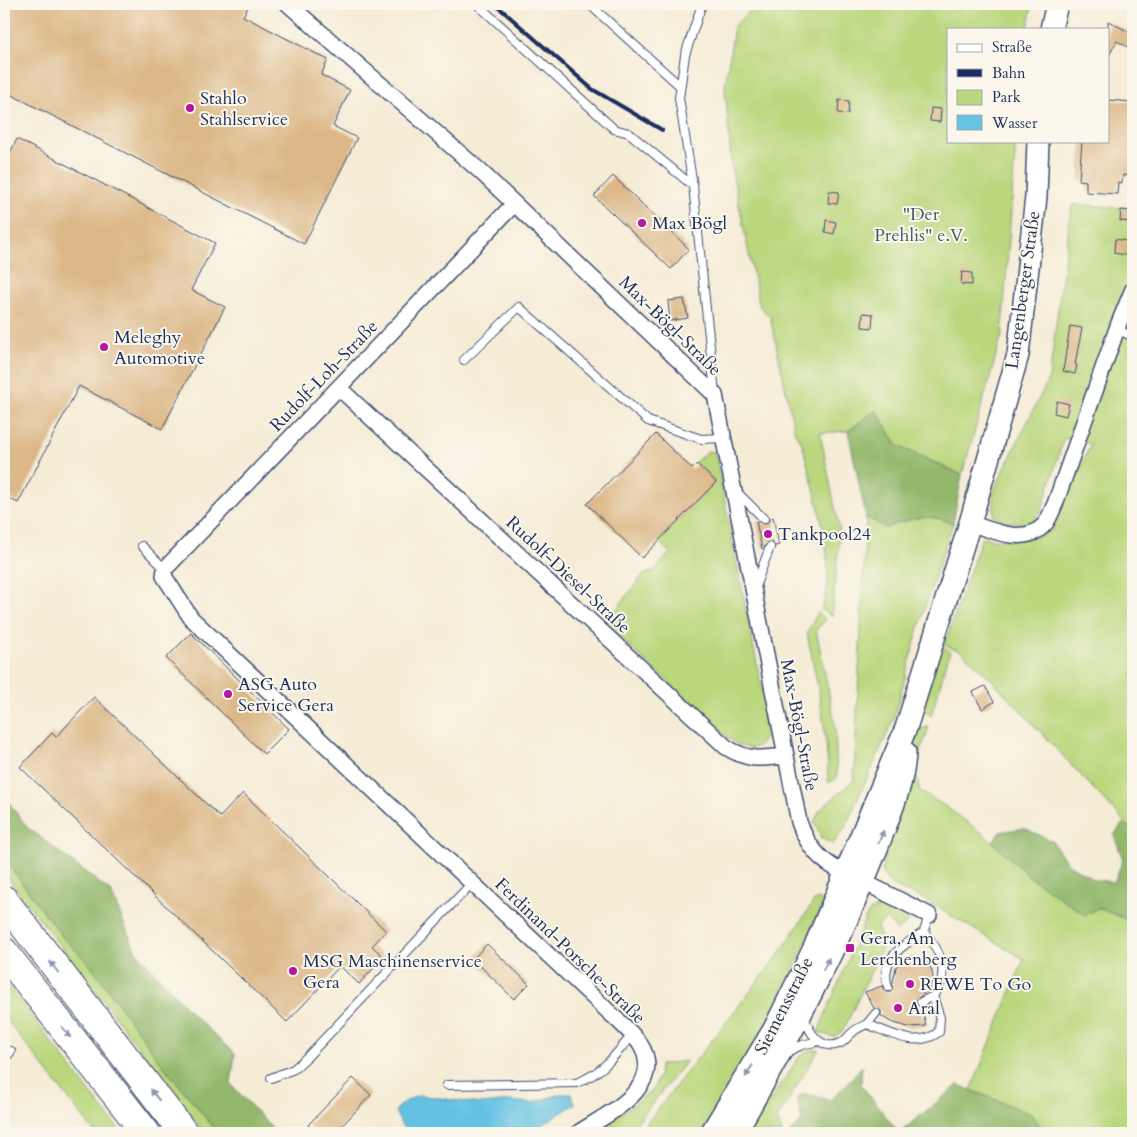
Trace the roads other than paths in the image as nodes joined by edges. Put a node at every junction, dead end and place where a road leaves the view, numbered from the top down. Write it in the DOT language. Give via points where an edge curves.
graph roads {
  1 [pos="288,4"];
  2 [pos="477,4"];
  3 [pos="589,4"];
  4 [pos="702,4"];
  5 [pos="1057,4"];
  6 [pos="1051,28"];
  7 [pos="680,86"];
  8 [pos="1038,142"];
  9 [pos="693,186"];
  10 [pos="514,204"];
  11 [pos="1133,289"];
  12 [pos="1117,329"];
  13 [pos="1133,337"];
  14 [pos="464,360"];
  15 [pos="340,388"];
  16 [pos="715,395"];
  17 [pos="723,438"];
  18 [pos="735,490"];
  19 [pos="764,519"];
  20 [pos="970,523"];
  21 [pos="142,546"];
  22 [pos="770,547"];
  23 [pos="164,572"];
  24 [pos="754,592"];
  25 [pos="785,756"];
  26 [pos="855,878"];
  27 [pos="472,883"];
  28 [pos="4,900"];
  29 [pos="929,914"];
  30 [pos="924,932"];
  31 [pos="4,952"];
  32 [pos="888,987"];
  33 [pos="933,996"];
  34 [pos="921,1002"];
  35 [pos="805,1008"];
  36 [pos="876,1013"];
  37 [pos="867,1024"];
  38 [pos="632,1035"];
  39 [pos="819,1041"];
  40 [pos="11,1051"];
  41 [pos="779,1057"];
  42 [pos="4,1061"];
  43 [pos="271,1078"];
  44 [pos="447,1084"];
  45 [pos="146,1133"];
  46 [pos="184,1133"];
  47 [pos="578,1133"];
  48 [pos="711,1133"];
  49 [pos="736,1133"];
  1 -- 10 [label="street, Max-Bögl-Straße"];
  2 -- 9 [label="lane" via="614,129 629,133"];
  3 -- 7 [label="lane"];
  4 -- 7 [label="lane"];
  5 -- 6 [label="main road"];
  7 -- 9 [label="lane" via="678,98"];
  8 -- 20 [label="main road, Langenberger Straße" via="1036,197 1018,355"];
  9 -- 16 [label="lane"];
  10 -- 15 [label="street, Rudolf-Loh-Straße"];
  10 -- 16 [label="street, Max-Bögl-Straße"];
  11 -- 12 [label="street"];
  12 -- 13 [label="lane"];
  12 -- 20 [label="street" via="1055,504 1044,525 1025,535 1003,534"];
  14 -- 17 [label="lane" via="519,307 648,421 701,439"];
  15 -- 23 [label="street, Rudolf-Loh-Straße"];
  15 -- 25 [label="street, Rudolf-Diesel-Straße" via="726,747 741,757"];
  16 -- 17 [label="street, Max-Bögl-Straße"];
  17 -- 18 [label="street, Max-Bögl-Straße"];
  18 -- 19 [label="lane"];
  18 -- 24 [label="street, Max-Bögl-Straße"];
  20 -- 26 [label="main road, Langenberger Straße"];
  21 -- 23 [label="lane"];
  22 -- 24 [label="lane"];
  23 -- 27 [label="street, Ferdinand-Porsche-Straße" via="191,618"];
  24 -- 25 [label="street, Max-Bögl-Straße"];
  25 -- 26 [label="street, Max-Bögl-Straße" via="805,839 825,863"];
  26 -- 29 [label="street, Max-Bögl-Straße"];
  35 -- 26 [label="main road, Siemensstraße, one-way"];
  26 -- 48 [label="main road, Siemensstraße, one-way" via="814,948 774,1029"];
  27 -- 38 [label="street, Ferdinand-Porsche-Straße"];
  27 -- 43 [label="lane, Ferdinand-Porsche-Straße" via="309,1055 294,1069"];
  46 -- 28 [label="highway, one-way"];
  29 -- 30 [label="lane"];
  30 -- 32 [label="lane" via="891,956 886,966"];
  30 -- 33 [label="lane" via="942,959 942,982"];
  31 -- 45 [label="highway, one-way"];
  33 -- 34 [label="lane"];
  33 -- 37 [label="lane" via="940,1018 939,1032 929,1039 897,1036"];
  35 -- 39 [label="lane" via="809,1031"];
  35 -- 41 [label="main road, Siemensstraße"];
  36 -- 37 [label="lane"];
  37 -- 39 [label="lane" via="841,1043"];
  38 -- 44 [label="lane" via="601,1071 576,1083"];
  38 -- 47 [label="street, Ferdinand-Porsche-Straße" via="640,1044 647,1064 643,1084 627,1100"];
  39 -- 41 [label="lane" via="802,1045"];
  40 -- 42 [label="lane"];
  41 -- 49 [label="main road, Siemensstraße"];
}
